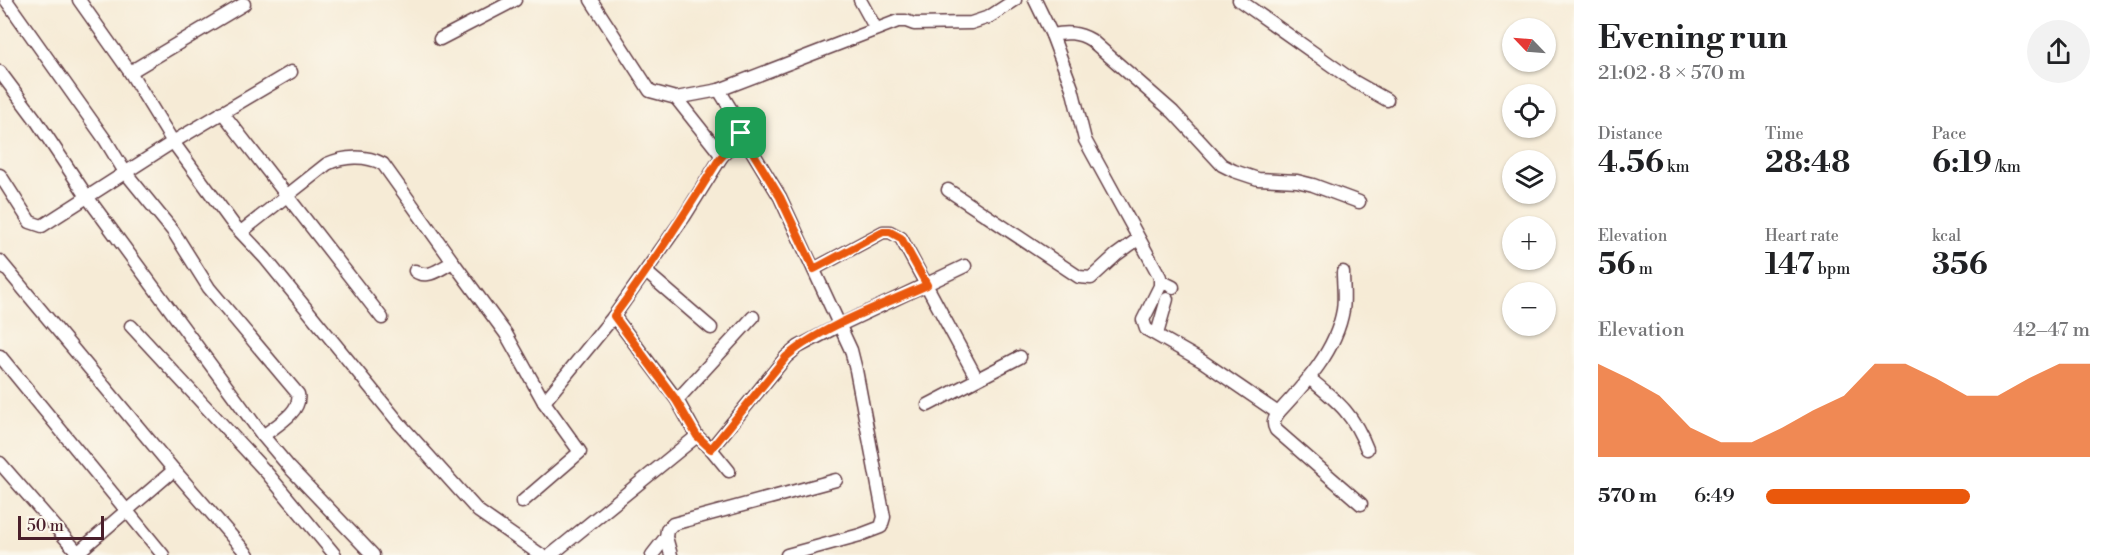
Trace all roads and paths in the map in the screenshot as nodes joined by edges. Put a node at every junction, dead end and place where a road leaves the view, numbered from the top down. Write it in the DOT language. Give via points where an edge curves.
graph roads {
  1 [pos="6,0"];
  2 [pos="79,0"];
  3 [pos="515,0"];
  4 [pos="591,0"];
  5 [pos="860,0"];
  6 [pos="1015,0"];
  7 [pos="1035,0"];
  8 [pos="1239,0"];
  9 [pos="244,4"];
  10 [pos="876,29"];
  11 [pos="1052,35"];
  12 [pos="440,39"];
  13 [pos="0,72"];
  14 [pos="130,72"];
  15 [pos="291,72"];
  16 [pos="719,90"];
  17 [pos="676,98"];
  18 [pos="1387,100"];
  19 [pos="222,112"];
  20 [pos="741,133"];
  21 [pos="173,142"];
  22 [pos="722,156"];
  23 [pos="125,172"];
  24 [pos="0,175"];
  25 [pos="948,190"];
  26 [pos="288,196"];
  27 [pos="88,198"];
  28 [pos="1359,202"];
  29 [pos="241,232"];
  30 [pos="1138,239"];
  31 [pos="453,262"];
  32 [pos="1,264"];
  33 [pos="965,266"];
  34 [pos="814,269"];
  35 [pos="415,271"];
  36 [pos="646,272"];
  37 [pos="1342,272"];
  38 [pos="1161,282"];
  39 [pos="927,285"];
  40 [pos="614,316"];
  41 [pos="753,317"];
  42 [pos="382,318"];
  43 [pos="840,325"];
  44 [pos="131,326"];
  45 [pos="711,328"];
  46 [pos="1157,334"];
  47 [pos="0,356"];
  48 [pos="1020,357"];
  49 [pos="1309,378"];
  50 [pos="977,379"];
  51 [pos="676,400"];
  52 [pos="544,402"];
  53 [pos="928,405"];
  54 [pos="1278,413"];
  55 [pos="263,436"];
  56 [pos="697,436"];
  57 [pos="711,449"];
  58 [pos="1367,450"];
  59 [pos="0,463"];
  60 [pos="174,470"];
  61 [pos="729,471"];
  62 [pos="836,480"];
  63 [pos="522,502"];
  64 [pos="1361,504"];
  65 [pos="125,511"];
  66 [pos="666,537"];
  67 [pos="77,554"];
  68 [pos="163,555"];
  69 [pos="248,555"];
  70 [pos="335,555"];
  71 [pos="373,555"];
  72 [pos="543,555"];
  73 [pos="652,555"];
  74 [pos="670,555"];
  75 [pos="787,555"];
  1 -- 23 [label="street"];
  2 -- 14 [label="street"];
  3 -- 12 [label="street"];
  4 -- 17 [label="street" via="650,91"];
  5 -- 10 [label="street"];
  6 -- 10 [label="street" via="989,17 971,23 898,21"];
  7 -- 11 [label="street"];
  8 -- 18 [label="street" via="1355,82"];
  9 -- 14 [label="street"];
  10 -- 16 [label="street"];
  11 -- 28 [label="street" via="1083,35 1091,40 1173,112 1213,157 1234,171 1258,179 1297,181"];
  11 -- 30 [label="street" via="1072,88 1085,141"];
  13 -- 27 [label="street"];
  14 -- 21 [label="street"];
  15 -- 19 [label="street"];
  16 -- 17 [label="street"];
  16 -- 20 [label="street" via="741,126"];
  17 -- 22 [label="street"];
  19 -- 21 [label="street"];
  19 -- 26 [label="street"];
  20 -- 22 [label="street"];
  20 -- 34 [label="street" via="780,197"];
  21 -- 23 [label="street"];
  21 -- 29 [label="street"];
  22 -- 36 [label="street"];
  23 -- 27 [label="street"];
  23 -- 55 [label="street" via="173,231 210,288 298,394 296,409"];
  24 -- 27 [label="street" via="36,226"];
  25 -- 30 [label="street" via="1086,279"];
  26 -- 29 [label="street"];
  26 -- 31 [label="street" via="332,162 374,159 383,164"];
  26 -- 42 [label="street"];
  27 -- 55 [label="street"];
  29 -- 72 [label="street" via="400,424 478,511"];
  30 -- 38 [label="street"];
  31 -- 35 [label="street" via="428,275 421,276"];
  31 -- 52 [label="street" via="506,334"];
  32 -- 60 [label="street"];
  33 -- 39 [label="street"];
  34 -- 39 [label="street" via="883,232 890,232 901,238"];
  34 -- 43 [label="street"];
  36 -- 40 [label="street"];
  36 -- 45 [label="street"];
  37 -- 49 [label="street" via="1344,298 1337,330"];
  38 -- 46 [label="street" via="1170,293"];
  38 -- 46 [label="street" via="1143,321 1146,329"];
  39 -- 43 [label="street"];
  39 -- 50 [label="street"];
  40 -- 51 [label="street"];
  40 -- 52 [label="street"];
  41 -- 51 [label="street"];
  43 -- 57 [label="street" via="786,357"];
  43 -- 75 [label="street" via="856,370 883,522 860,535"];
  44 -- 70 [label="street" via="267,473"];
  46 -- 54 [label="street"];
  47 -- 65 [label="street"];
  48 -- 50 [label="street"];
  49 -- 54 [label="street"];
  49 -- 58 [label="street" via="1349,414"];
  50 -- 53 [label="street"];
  51 -- 56 [label="street"];
  52 -- 63 [label="street" via="580,452"];
  54 -- 64 [label="street" via="1274,419 1276,430"];
  55 -- 71 [label="street"];
  56 -- 57 [label="street"];
  56 -- 72 [label="street"];
  57 -- 61 [label="street"];
  59 -- 67 [label="street"];
  60 -- 65 [label="street"];
  60 -- 69 [label="street"];
  62 -- 66 [label="street" via="673,524"];
  65 -- 67 [label="street"];
  65 -- 68 [label="street"];
  66 -- 73 [label="street"];
  66 -- 74 [label="street"];
}
